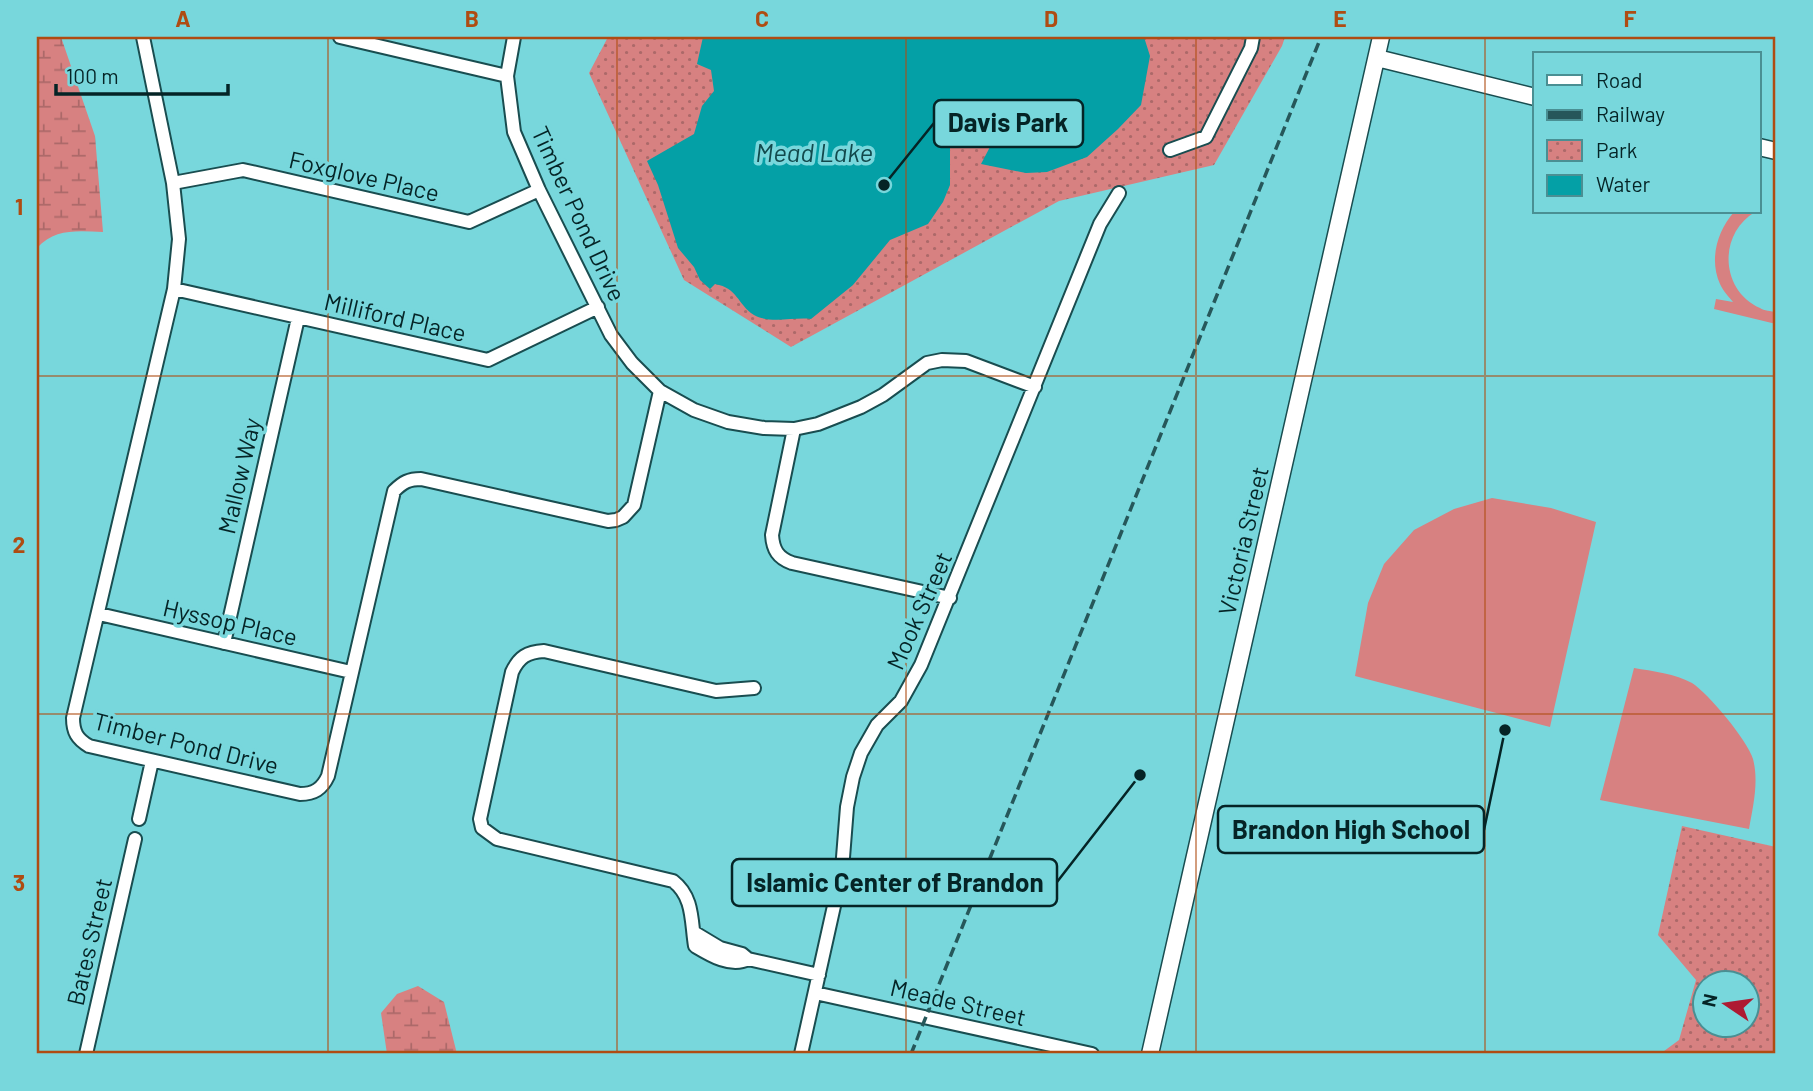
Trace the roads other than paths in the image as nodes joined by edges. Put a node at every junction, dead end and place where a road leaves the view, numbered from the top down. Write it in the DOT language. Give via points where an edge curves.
graph roads {
  1 [pos="143,37"];
  2 [pos="340,37"];
  3 [pos="514,37"];
  4 [pos="1253,37"];
  5 [pos="1381,37"];
  6 [pos="1377,58"];
  7 [pos="507,76"];
  8 [pos="1533,97"];
  9 [pos="1170,150"];
  10 [pos="173,183"];
  11 [pos="539,190"];
  12 [pos="1119,193"];
  13 [pos="174,289"];
  14 [pos="598,307"];
  15 [pos="298,318"];
  16 [pos="1035,387"];
  17 [pos="660,391"];
  18 [pos="794,429"];
  19 [pos="950,598"];
  20 [pos="99,614"];
  21 [pos="224,643"];
  22 [pos="351,673"];
  23 [pos="754,688"];
  24 [pos="152,761"];
  25 [pos="139,819"];
  26 [pos="135,839"];
  27 [pos="819,975"];
  28 [pos="815,993"];
  29 [pos="86,1054"];
  30 [pos="801,1054"];
  31 [pos="1092,1054"];
  32 [pos="1150,1054"];
  1 -- 10 [label="street, Timber Pond Drive"];
  2 -- 7 [label="street"];
  3 -- 7 [label="street, Timber Pond Drive"];
  4 -- 9 [label="street" via="1206,136"];
  5 -- 6 [label="street, Victoria Street"];
  6 -- 8 [label="street"];
  6 -- 32 [label="street, Victoria Street"];
  7 -- 11 [label="street, Timber Pond Drive" via="514,132"];
  10 -- 11 [label="street, Foxglove Place" via="243,170 469,222"];
  10 -- 13 [label="street, Timber Pond Drive" via="179,239"];
  11 -- 14 [label="street, Timber Pond Drive"];
  12 -- 16 [label="street, Mook Street" via="1100,224"];
  13 -- 15 [label="street, Milliford Place"];
  13 -- 20 [label="street, Timber Pond Drive"];
  14 -- 15 [label="street, Milliford Place" via="488,360"];
  14 -- 17 [label="street, Timber Pond Drive" via="611,335"];
  15 -- 21 [label="street, Mallow Way"];
  16 -- 18 [label="street, Timber Pond Drive" via="967,361 942,360 927,363 861,407"];
  16 -- 19 [label="street, Mook Street"];
  17 -- 18 [label="street, Timber Pond Drive" via="728,422"];
  17 -- 22 [label="street, Timber Pond Drive" via="634,505 616,520 421,479 401,483 391,499"];
  18 -- 19 [label="street" via="772,535 777,554 792,563"];
  19 -- 27 [label="street, Mook Street" via="912,685 877,725 861,753 847,807 842,870"];
  20 -- 21 [label="street, Hyssop Place"];
  20 -- 24 [label="street, Timber Pond Drive" via="73,728 89,746"];
  21 -- 22 [label="street, Hyssop Place"];
  22 -- 24 [label="street, Timber Pond Drive" via="328,776 324,785 308,794"];
  23 -- 27 [label="street" via="716,691 544,651 525,654 509,685 481,809 482,828 497,839 673,881 686,894 695,946 737,962 748,958"];
  24 -- 25 [label="street"];
  26 -- 29 [label="street, Bates Street"];
  27 -- 28 [label="street, Mook Street"];
  28 -- 30 [label="street, Mook Street"];
  28 -- 31 [label="street, Meade Street"];
}
